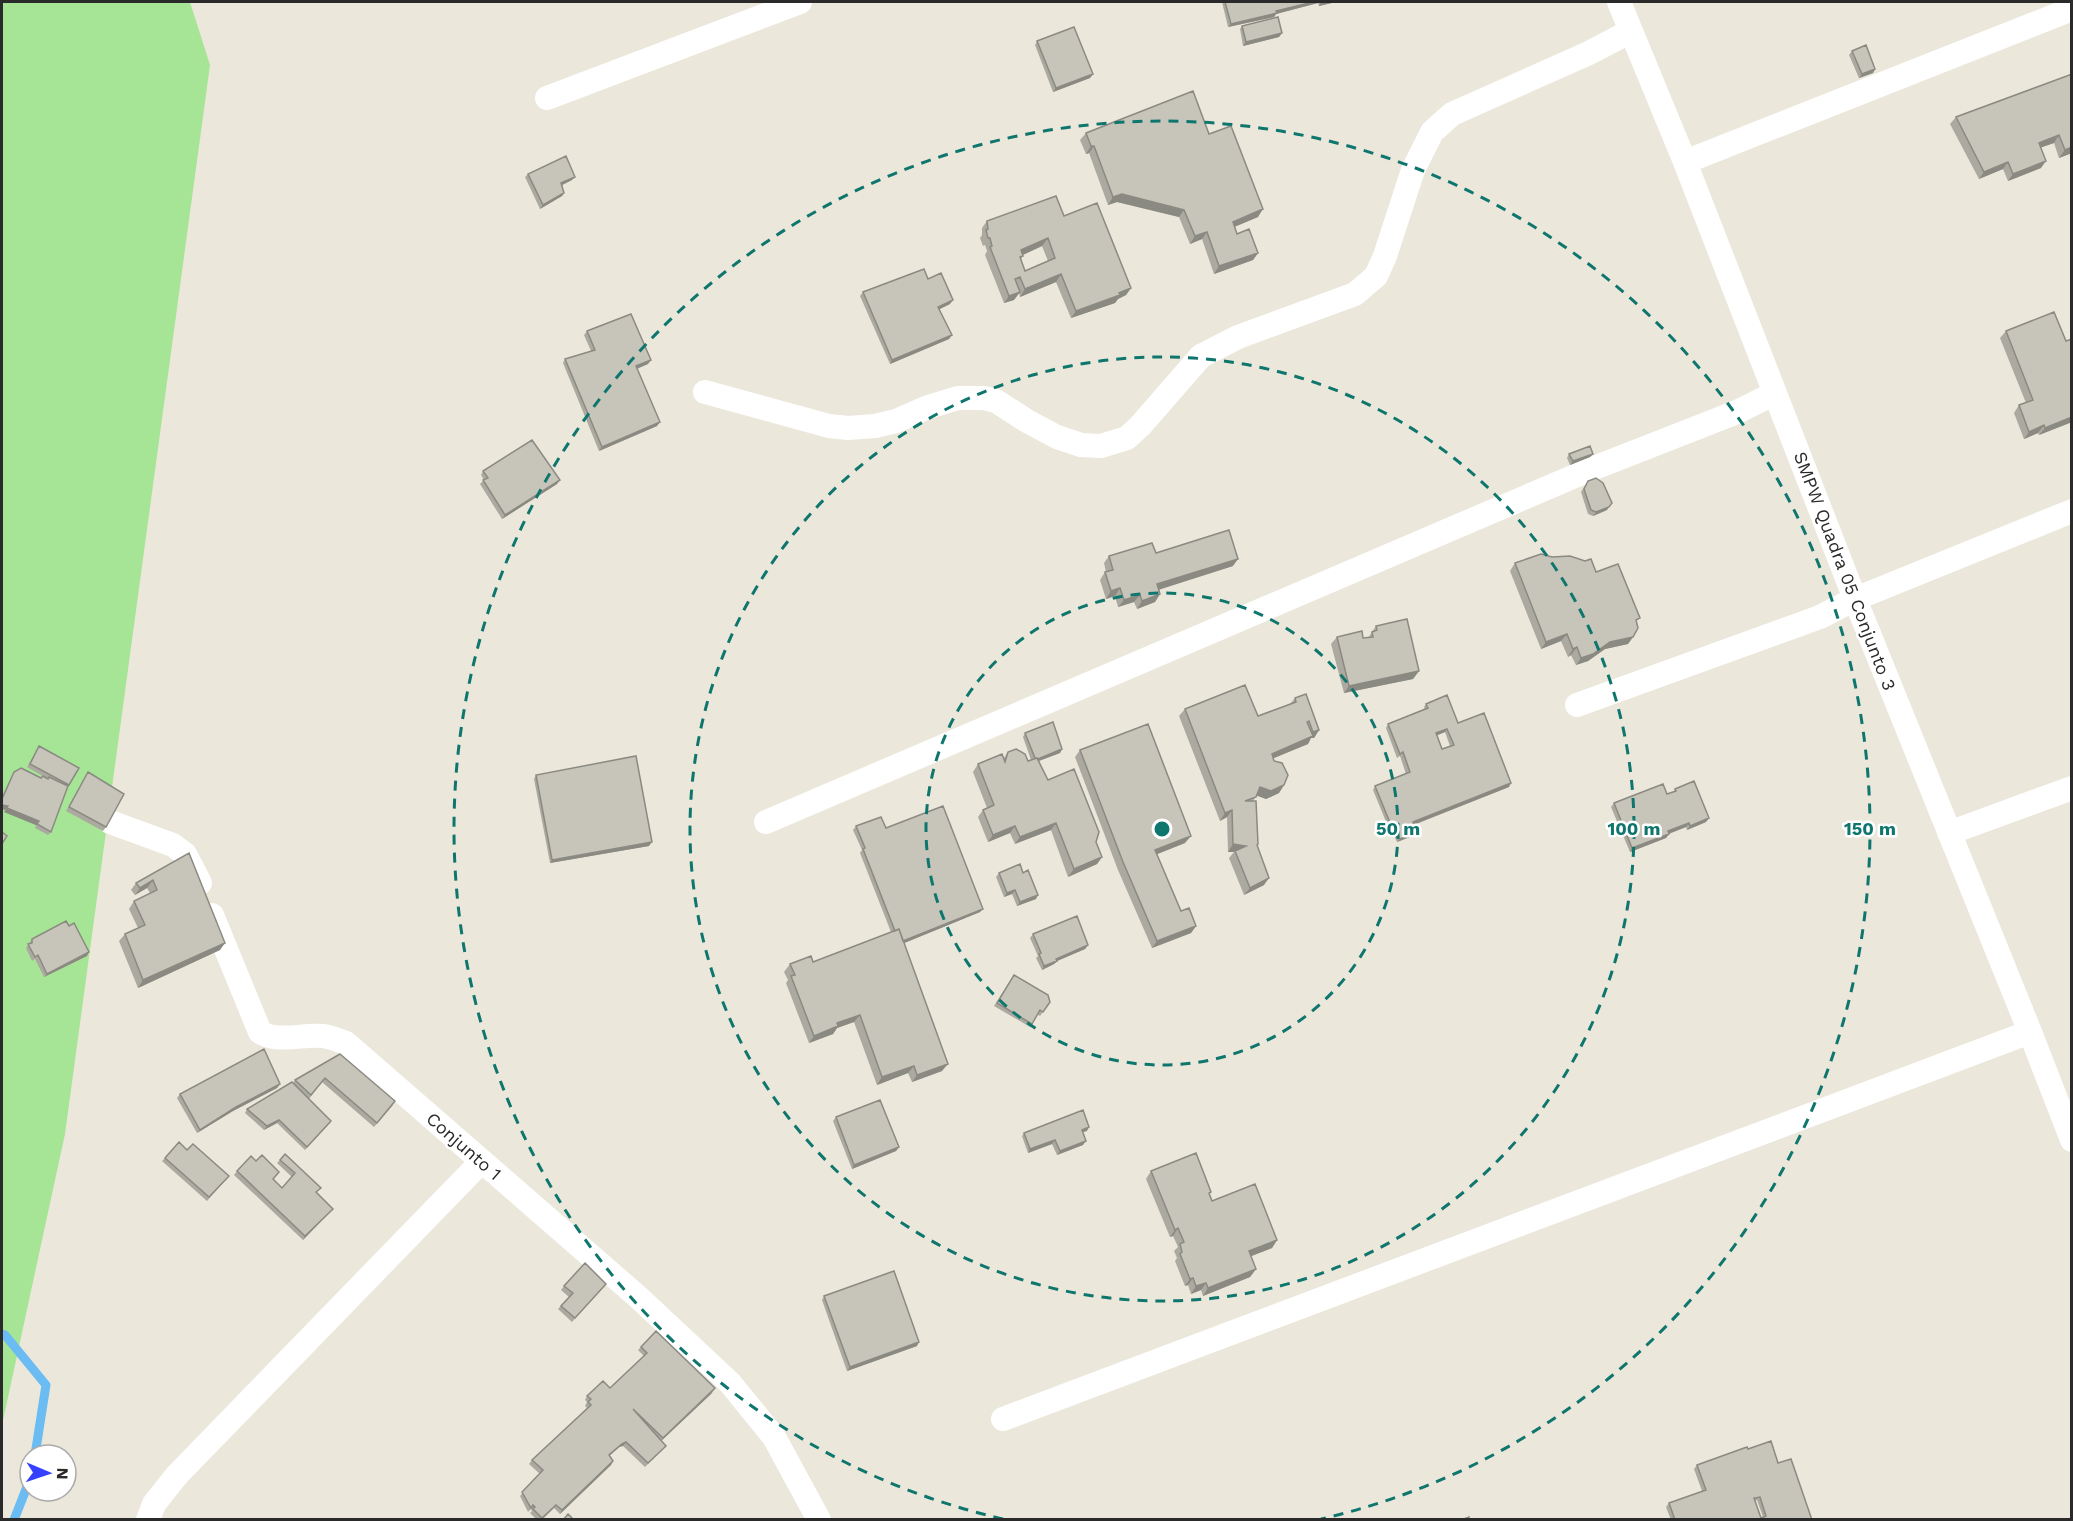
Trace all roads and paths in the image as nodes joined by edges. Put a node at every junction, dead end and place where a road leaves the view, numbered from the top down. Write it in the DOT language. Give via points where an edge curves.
graph roads {
  1 [pos="800,2"];
  2 [pos="1619,2"];
  3 [pos="2072,9"];
  4 [pos="1631,31"];
  5 [pos="547,98"];
  6 [pos="1685,162"];
  7 [pos="705,392"];
  8 [pos="1775,393"];
  9 [pos="2072,512"];
  10 [pos="1855,598"];
  11 [pos="1577,705"];
  12 [pos="2072,788"];
  13 [pos="110,822"];
  14 [pos="766,822"];
  15 [pos="1949,833"];
  16 [pos="2030,1032"];
  17 [pos="2072,1140"];
  18 [pos="482,1161"];
  19 [pos="1003,1419"];
  20 [pos="148,1520"];
  21 [pos="819,1520"];
  1 -- 5 [label="street"];
  2 -- 4 [label="street, SMPW Quadra 05 Conjunto 3"];
  3 -- 6 [label="street"];
  4 -- 6 [label="street, SMPW Quadra 05 Conjunto 3"];
  4 -- 7 [label="street" via="1452,114 1432,132 1413,170 1376,276 1355,294 1238,337 1201,356 1127,438 1101,446 1081,445 1057,437 996,401 984,398 958,398 896,421 848,428"];
  6 -- 8 [label="street, SMPW Quadra 05 Conjunto 3"];
  8 -- 10 [label="street, SMPW Quadra 05 Conjunto 3"];
  8 -- 14 [label="street"];
  9 -- 10 [label="street"];
  10 -- 11 [label="street" via="1820,617"];
  10 -- 15 [label="street, SMPW Quadra 05 Conjunto 3"];
  12 -- 15 [label="street"];
  13 -- 18 [label="street, Conjunto 1" via="173,845 185,854 260,1032 276,1037 321,1036 346,1043"];
  15 -- 16 [label="street, SMPW Quadra 05 Conjunto 3"];
  16 -- 17 [label="street, SMPW Quadra 05 Conjunto 3"];
  16 -- 19 [label="street"];
  18 -- 20 [label="street" via="177,1475 154,1504"];
  18 -- 21 [label="street, Conjunto 1" via="730,1383 774,1437"];
}
